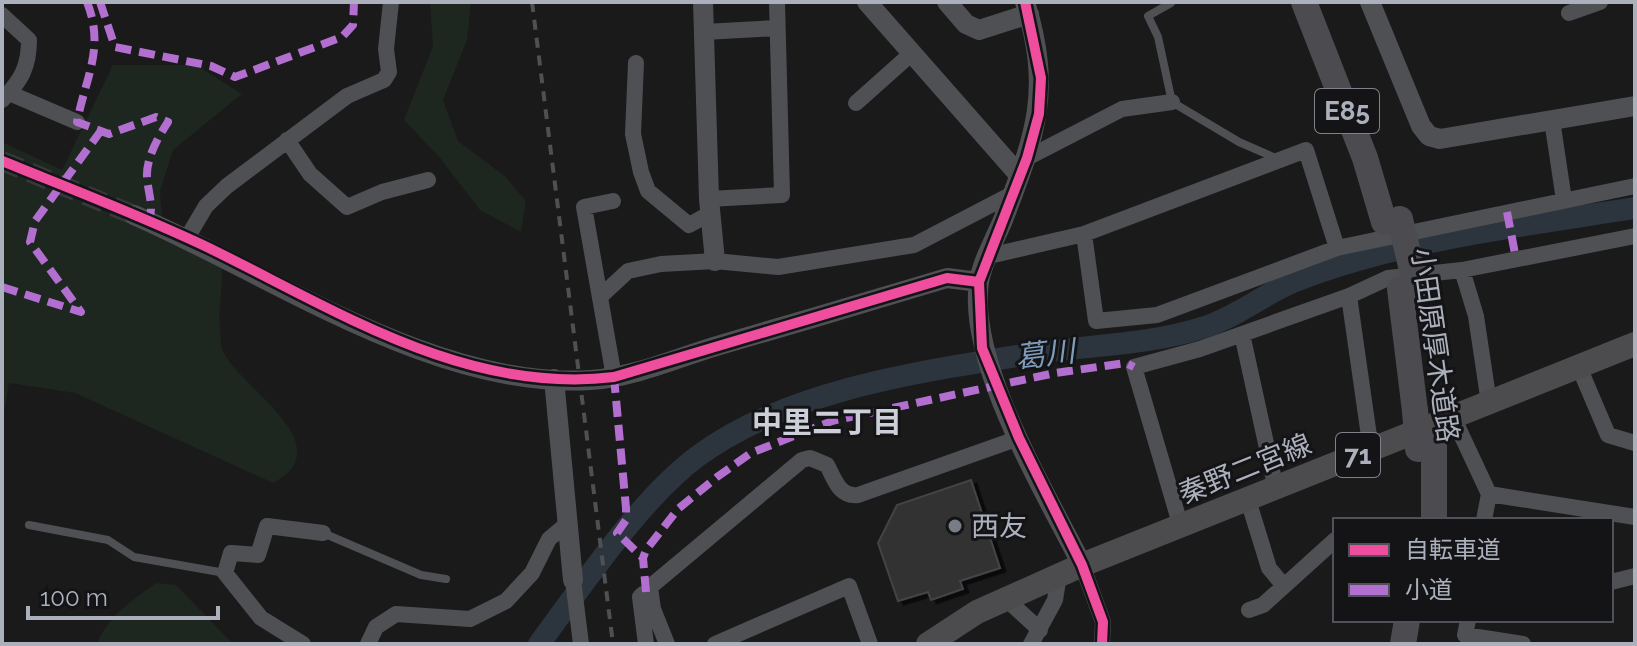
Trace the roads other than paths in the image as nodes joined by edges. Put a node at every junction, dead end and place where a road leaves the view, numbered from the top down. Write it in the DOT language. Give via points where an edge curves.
graph roads {
  1 [pos="391,2"];
  2 [pos="703,2"];
  3 [pos="777,2"];
  4 [pos="867,2"];
  5 [pos="947,2"];
  6 [pos="1304,2"];
  7 [pos="1321,2"];
  8 [pos="1370,2"];
  9 [pos="1600,2"];
  10 [pos="1171,3"];
  11 [pos="1027,8"];
  12 [pos="1569,13"];
  13 [pos="2,15"];
  14 [pos="777,28"];
  15 [pos="704,32"];
  16 [pos="912,53"];
  17 [pos="636,63"];
  18 [pos="6,96"];
  19 [pos="1172,102"];
  20 [pos="856,103"];
  21 [pos="1635,106"];
  22 [pos="1552,120"];
  23 [pos="77,122"];
  24 [pos="287,140"];
  25 [pos="1278,159"];
  26 [pos="1019,176"];
  27 [pos="428,180"];
  28 [pos="1635,186"];
  29 [pos="1564,200"];
  30 [pos="613,201"];
  31 [pos="710,206"];
  32 [pos="134,215"];
  33 [pos="1392,220"];
  34 [pos="1084,234"];
  35 [pos="1635,236"];
  36 [pos="187,238"];
  37 [pos="1337,248"];
  38 [pos="989,256"];
  39 [pos="715,261"];
  40 [pos="1462,270"];
  41 [pos="979,282"];
  42 [pos="601,296"];
  43 [pos="1349,296"];
  44 [pos="1242,334"];
  45 [pos="1635,344"];
  46 [pos="1579,367"];
  47 [pos="614,377"];
  48 [pos="554,379"];
  49 [pos="1489,403"];
  50 [pos="1433,412"];
  51 [pos="1019,438"];
  52 [pos="1635,443"];
  53 [pos="1426,447"];
  54 [pos="1371,450"];
  55 [pos="1276,489"];
  56 [pos="1489,494"];
  57 [pos="1248,500"];
  58 [pos="1635,517"];
  59 [pos="1417,518"];
  60 [pos="1434,518"];
  61 [pos="1484,518"];
  62 [pos="568,523"];
  63 [pos="29,525"];
  64 [pos="1181,527"];
  65 [pos="323,533"];
  66 [pos="1333,542"];
  67 [pos="1070,570"];
  68 [pos="225,573"];
  69 [pos="1635,576"];
  70 [pos="446,579"];
  71 [pos="573,580"];
  72 [pos="1613,582"];
  73 [pos="1284,586"];
  74 [pos="650,587"];
  75 [pos="1005,598"];
  76 [pos="1249,610"];
  77 [pos="1407,622"];
  78 [pos="1424,622"];
  79 [pos="1468,622"];
  80 [pos="1035,637"];
  81 [pos="580,638"];
  82 [pos="303,644"];
  83 [pos="368,644"];
  84 [pos="646,644"];
  85 [pos="667,644"];
  86 [pos="715,644"];
  87 [pos="870,644"];
  88 [pos="928,644"];
  89 [pos="1102,644"];
  90 [pos="1403,644"];
  91 [pos="1421,644"];
  92 [pos="1523,644"];
  1 -- 24 [label="street" via="389,72 384,80 347,96"];
  2 -- 15 [label="street"];
  3 -- 14 [label="street"];
  4 -- 16 [label="street"];
  5 -- 11 [label="street" via="966,24 979,30"];
  6 -- 33 [label="highway, 小田原厚木道路 / E85"];
  7 -- 33 [label="highway, 小田原厚木道路 / E85" via="1379,149"];
  8 -- 22 [label="street" via="1429,136 1440,139"];
  9 -- 12 [label="street"];
  10 -- 19 [label="lane" via="1148,16"];
  11 -- 26 [label="street" via="1041,78 1039,114"];
  13 -- 18 [label="street" via="29,40 29,63"];
  14 -- 15 [label="street"];
  14 -- 31 [label="street" via="782,195"];
  15 -- 31 [label="street"];
  16 -- 20 [label="street"];
  16 -- 26 [label="street"];
  17 -- 31 [label="street" via="633,134 648,191 689,225"];
  18 -- 23 [label="street"];
  19 -- 25 [label="lane"];
  19 -- 26 [label="street" via="1122,109"];
  21 -- 22 [label="street"];
  22 -- 29 [label="street"];
  24 -- 27 [label="street" via="310,174 347,207"];
  24 -- 36 [label="street" via="206,206"];
  25 -- 34 [label="street"];
  25 -- 37 [label="street" via="1306,150"];
  26 -- 38 [label="street"];
  26 -- 39 [label="street" via="977,215 888,251 778,267"];
  28 -- 29 [label="street"];
  29 -- 37 [label="street"];
  30 -- 42 [label="street" via="584,207"];
  31 -- 39 [label="street"];
  32 -- 36 [label="street"];
  33 -- 50 [label="highway, 小田原厚木道路 / E85"];
  34 -- 37 [label="street" via="1096,321 1157,315"];
  34 -- 38 [label="street"];
  35 -- 40 [label="street"];
  36 -- 48 [label="street" via="321,307 439,356"];
  38 -- 41 [label="street"];
  39 -- 42 [label="street" via="628,271"];
  40 -- 43 [label="street" via="1388,278"];
  40 -- 49 [label="street" via="1476,316"];
  41 -- 47 [label="street" via="947,278"];
  41 -- 51 [label="street" via="982,348"];
  42 -- 47 [label="street"];
  43 -- 44 [label="street"];
  43 -- 54 [label="street"];
  44 -- 55 [label="street"];
  44 -- 64 [label="street" via="1134,367"];
  45 -- 46 [label="main road, 秦野二宮線 / 71"];
  46 -- 49 [label="main road, 秦野二宮線 / 71"];
  46 -- 52 [label="street" via="1608,435"];
  47 -- 48 [label="street"];
  48 -- 62 [label="street"];
  49 -- 50 [label="main road, 秦野二宮線 / 71"];
  50 -- 53 [label="highway, 小田原厚木道路 / E85, bridge"];
  50 -- 54 [label="main road, 秦野二宮線 / 71"];
  50 -- 56 [label="street"];
  51 -- 67 [label="street"];
  51 -- 74 [label="street" via="850,496 840,490 827,465 802,460"];
  53 -- 59 [label="highway, 小田原厚木道路 / E85"];
  53 -- 60 [label="highway, 小田原厚木道路 / E85"];
  54 -- 55 [label="main road, 秦野二宮線 / 71"];
  55 -- 57 [label="main road, 秦野二宮線 / 71"];
  56 -- 58 [label="street"];
  56 -- 61 [label="street"];
  57 -- 64 [label="main road, 秦野二宮線 / 71"];
  57 -- 73 [label="street" via="1269,568"];
  62 -- 71 [label="street"];
  62 -- 83 [label="street" via="549,539 532,573 506,601 470,619 396,614 376,627"];
  63 -- 68 [label="lane" via="108,540 134,557"];
  64 -- 67 [label="main road, 秦野二宮線 / 71"];
  65 -- 68 [label="street" via="267,526 258,555 231,553"];
  65 -- 70 [label="lane" via="421,575"];
  66 -- 73 [label="street"];
  67 -- 75 [label="main road, 秦野二宮線 / 71"];
  67 -- 80 [label="street"];
  67 -- 89 [label="street" via="1103,622"];
  68 -- 82 [label="street" via="261,618"];
  69 -- 72 [label="street"];
  71 -- 81 [label="street"];
  73 -- 76 [label="street"];
  74 -- 84 [label="street" via="640,597"];
  74 -- 85 [label="street"];
  75 -- 80 [label="street"];
  75 -- 88 [label="main road, 秦野二宮線 / 71"];
  77 -- 90 [label="highway"];
  78 -- 91 [label="highway"];
  79 -- 92 [label="street" via="1465,635"];
  86 -- 87 [label="street" via="849,586"];
}
